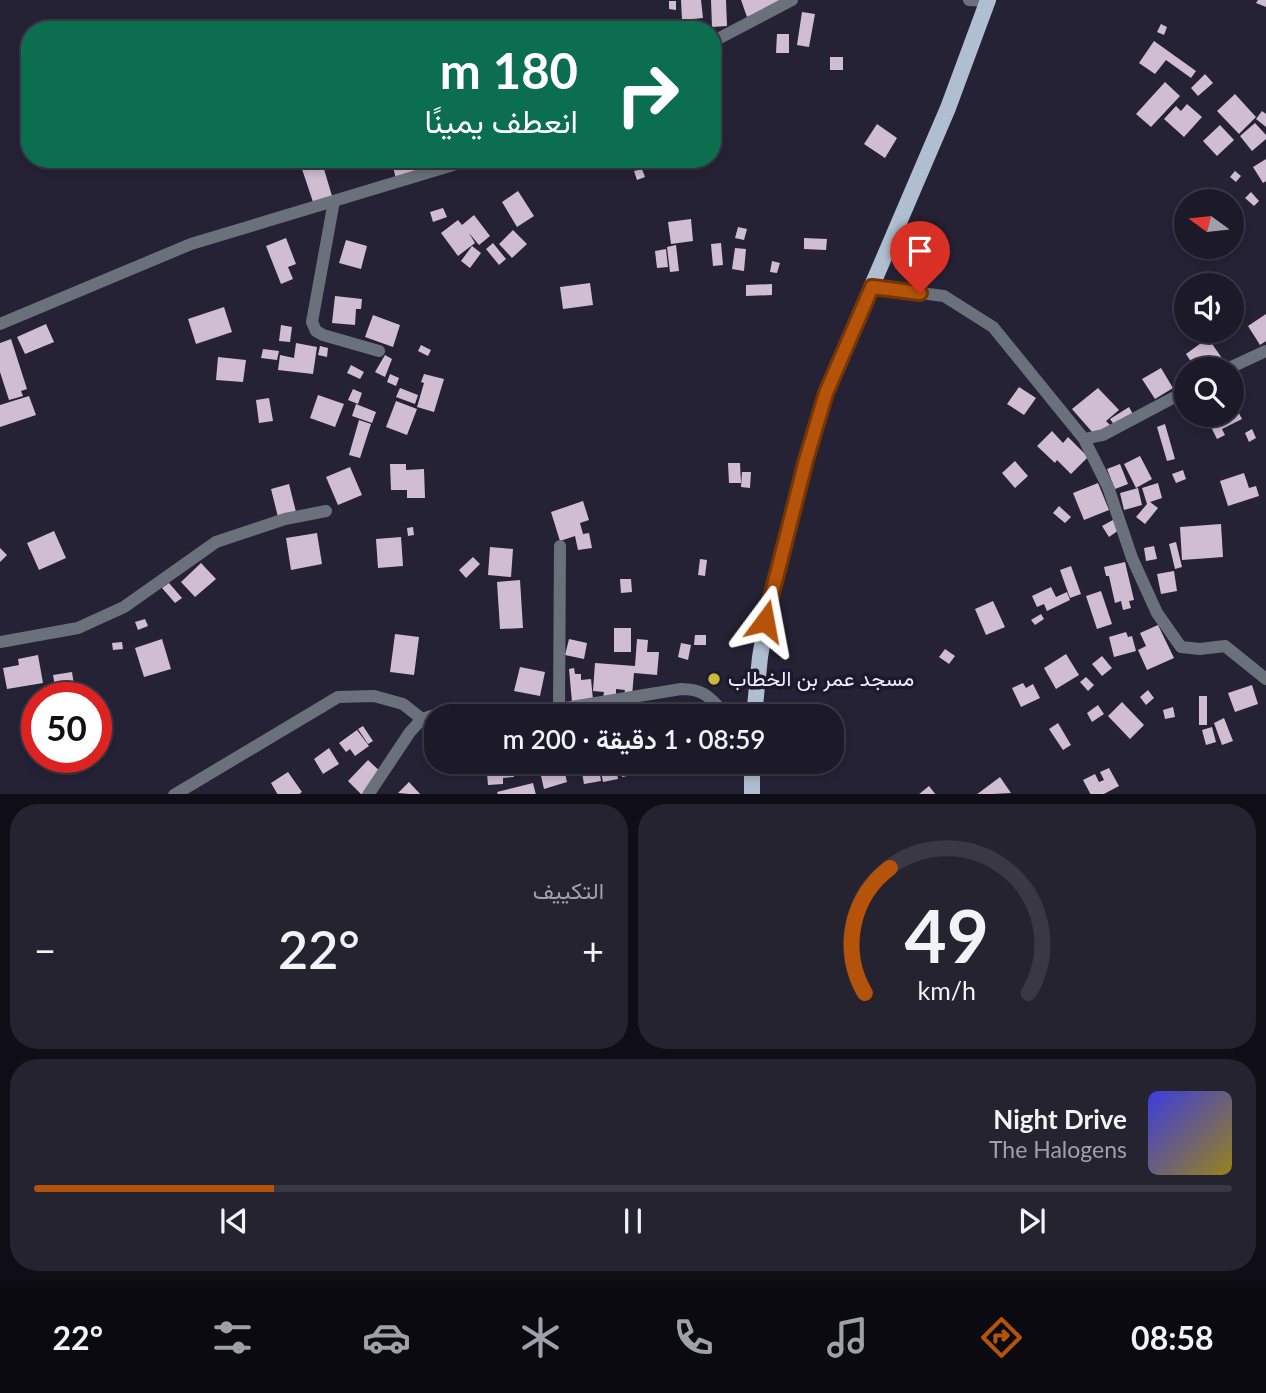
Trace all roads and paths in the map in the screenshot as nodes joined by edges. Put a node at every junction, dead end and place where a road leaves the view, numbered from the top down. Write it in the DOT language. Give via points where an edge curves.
graph roads {
  1 [pos="792,0"];
  2 [pos="969,0"];
  3 [pos="988,1"];
  4 [pos="721,37"];
  5 [pos="443,168"];
  6 [pos="334,201"];
  7 [pos="872,287"];
  8 [pos="0,324"];
  9 [pos="379,351"];
  10 [pos="1266,351"];
  11 [pos="1244,361"];
  12 [pos="1174,397"];
  13 [pos="1084,439"];
  14 [pos="326,511"];
  15 [pos="560,546"];
  16 [pos="0,642"];
  17 [pos="1266,678"];
  18 [pos="558,704"];
  19 [pos="589,704"];
  20 [pos="716,704"];
  21 [pos="755,704"];
  22 [pos="422,719"];
  23 [pos="752,774"];
  24 [pos="174,794"];
  25 [pos="368,794"];
  26 [pos="752,794"];
  1 -- 4 [label="street"];
  2 -- 3 [label="street"];
  3 -- 7 [label="main road"];
  5 -- 6 [label="street"];
  6 -- 8 [label="street" via="191,244"];
  6 -- 9 [label="street" via="312,322 323,335"];
  7 -- 13 [label="street" via="944,296 993,327"];
  7 -- 21 [label="main road" via="826,393 809,449 764,626"];
  10 -- 11 [label="street"];
  12 -- 13 [label="street" via="1103,435"];
  13 -- 17 [label="street" via="1108,487 1157,613 1181,647 1225,646"];
  14 -- 16 [label="street" via="216,542 124,607 78,628"];
  15 -- 18 [label="street"];
  19 -- 20 [label="street" via="681,689 696,689"];
  22 -- 24 [label="street" via="403,704 374,696 338,697"];
  22 -- 25 [label="street"];
  23 -- 26 [label="main road"];
}
